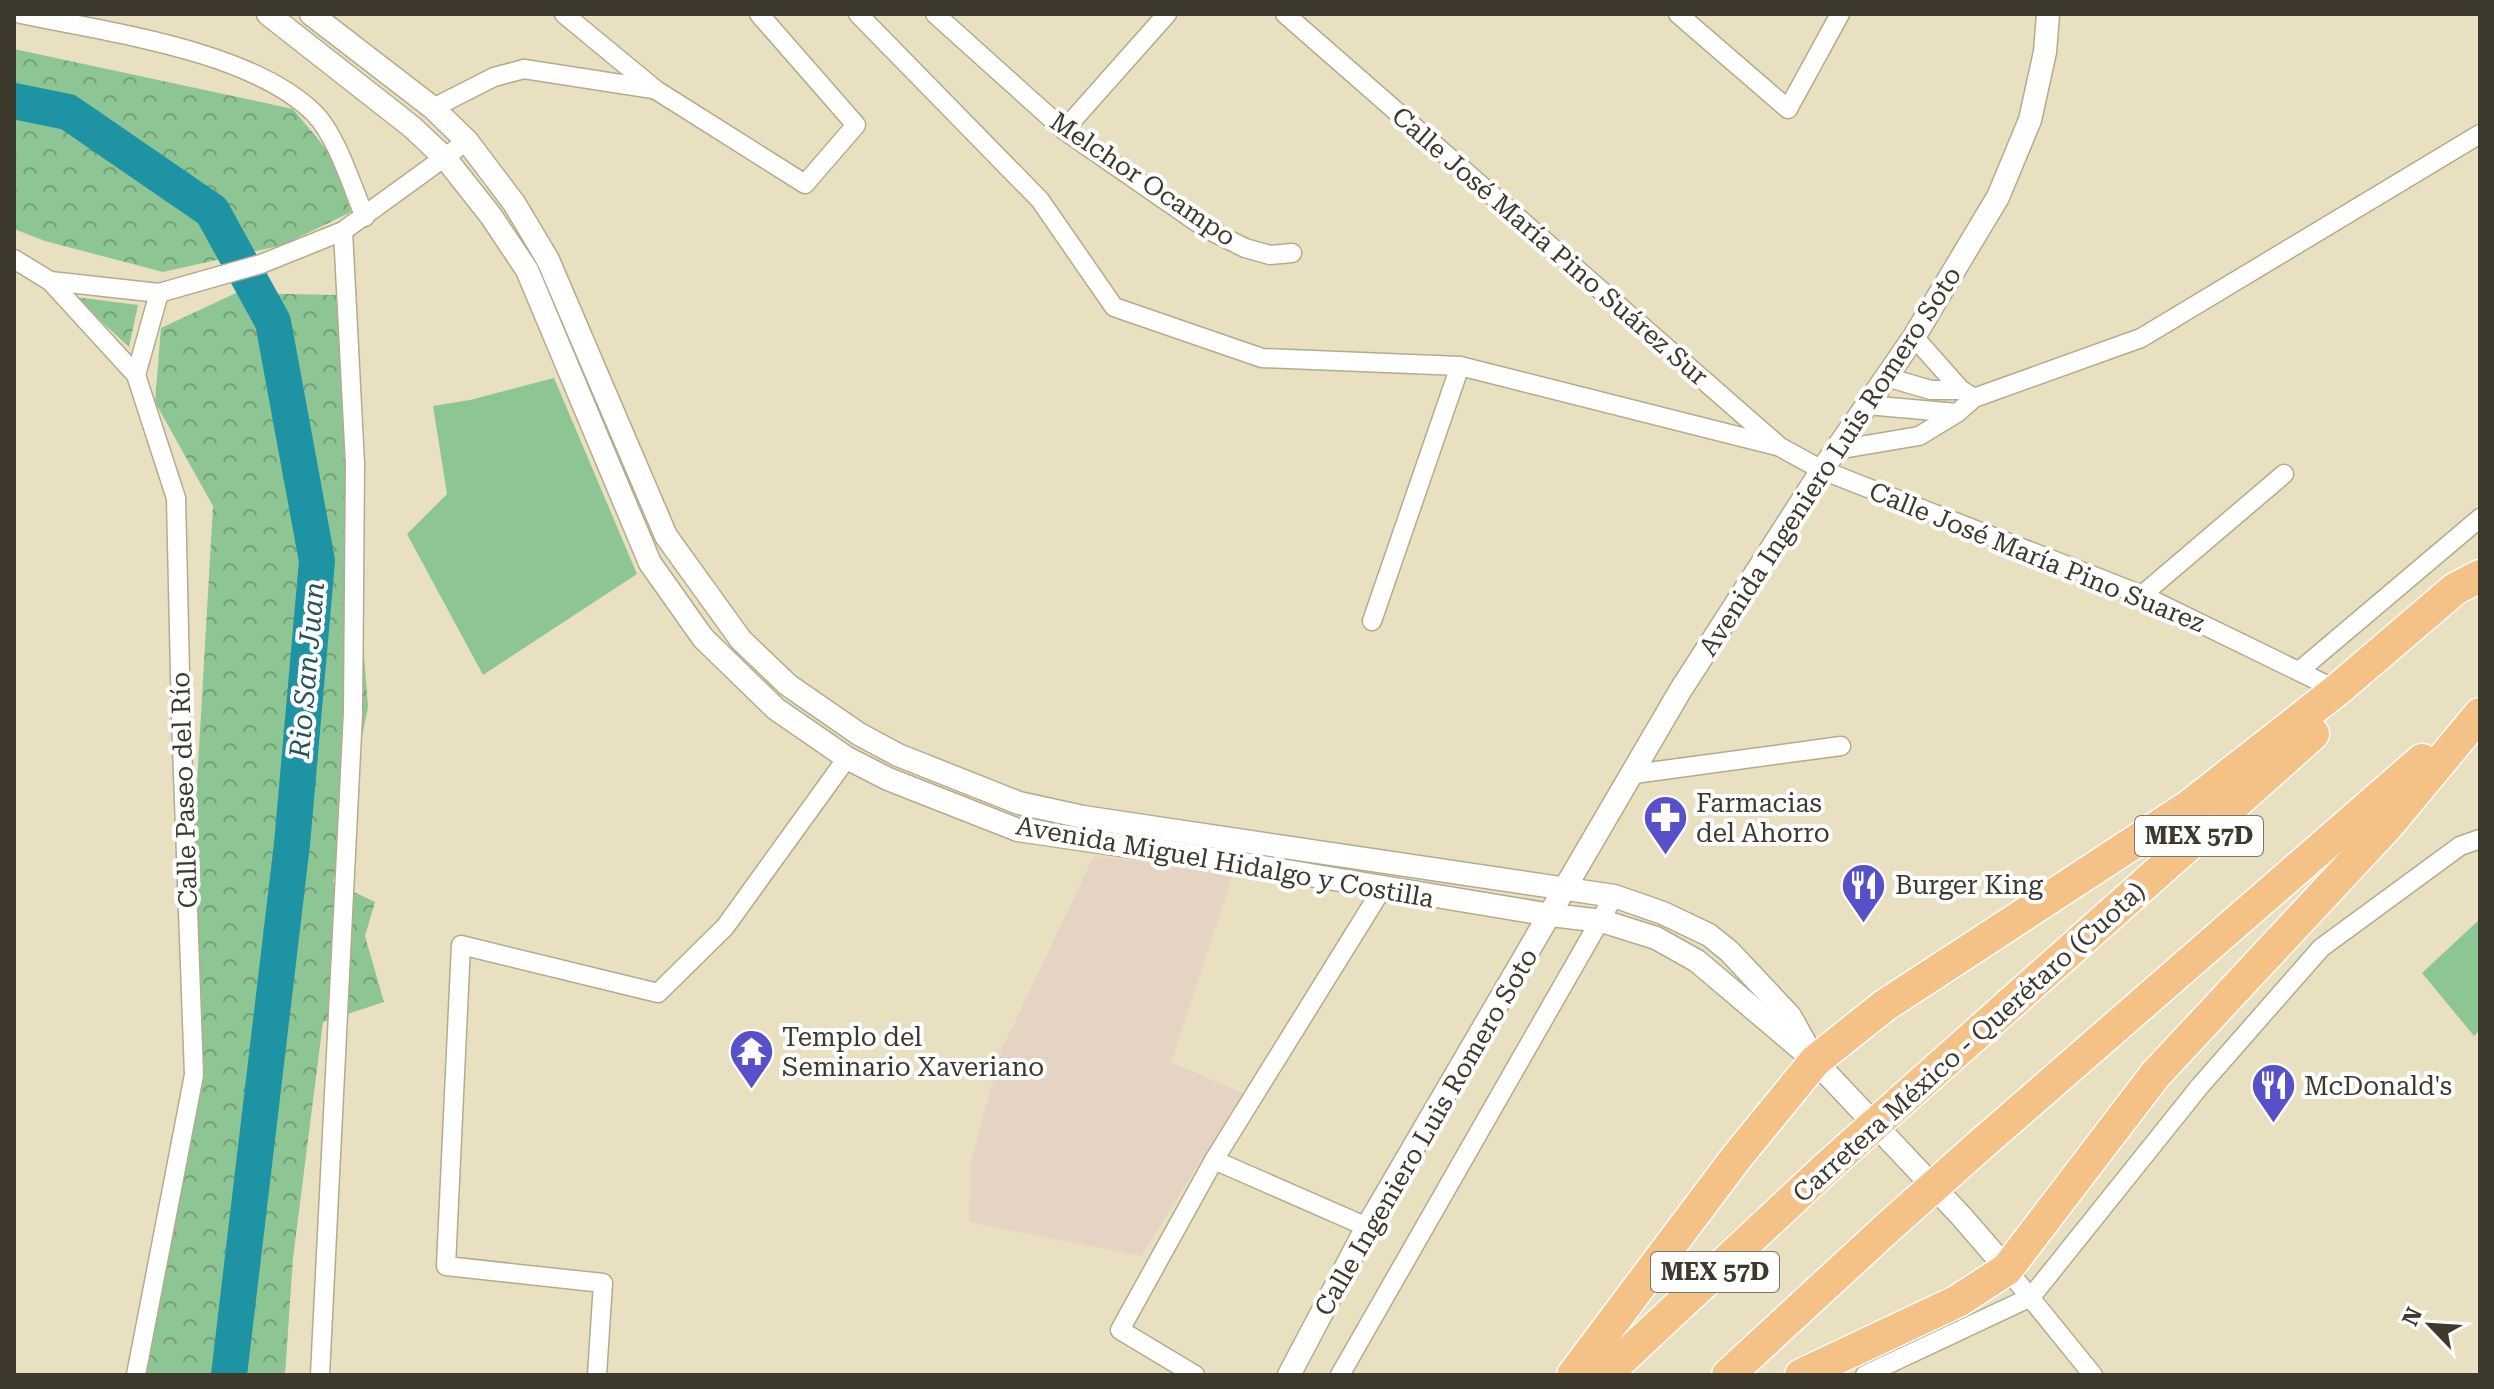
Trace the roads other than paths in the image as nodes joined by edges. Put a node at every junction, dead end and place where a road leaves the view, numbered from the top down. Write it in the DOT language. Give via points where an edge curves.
graph roads {
  1 [pos="21,14"];
  2 [pos="268,14"];
  3 [pos="311,14"];
  4 [pos="564,14"];
  5 [pos="759,14"];
  6 [pos="858,14"];
  7 [pos="935,14"];
  8 [pos="1167,14"];
  9 [pos="1285,14"];
  10 [pos="1678,14"];
  11 [pos="1840,14"];
  12 [pos="2048,14"];
  13 [pos="656,90"];
  14 [pos="433,108"];
  15 [pos="1064,130"];
  16 [pos="2480,134"];
  17 [pos="467,141"];
  18 [pos="446,159"];
  19 [pos="365,217"];
  20 [pos="343,231"];
  21 [pos="1292,253"];
  22 [pos="14,259"];
  23 [pos="50,281"];
  24 [pos="159,293"];
  25 [pos="1914,337"];
  26 [pos="1460,366"];
  27 [pos="136,375"];
  28 [pos="1886,377"];
  29 [pos="1968,394"];
  30 [pos="1867,405"];
  31 [pos="1957,413"];
  32 [pos="1780,447"];
  33 [pos="1836,450"];
  34 [pos="1822,470"];
  35 [pos="2284,474"];
  36 [pos="2480,518"];
  37 [pos="2471,532"];
  38 [pos="2480,576"];
  39 [pos="2480,586"];
  40 [pos="2142,595"];
  41 [pos="1372,621"];
  42 [pos="2299,671"];
  43 [pos="2337,690"];
  44 [pos="2480,712"];
  45 [pos="1841,746"];
  46 [pos="847,758"];
  47 [pos="1634,774"];
  48 [pos="2480,839"];
  49 [pos="1382,889"];
  50 [pos="1567,890"];
  51 [pos="1614,896"];
  52 [pos="1551,915"];
  53 [pos="1602,921"];
  54 [pos="1815,1061"];
  55 [pos="1214,1160"];
  56 [pos="1367,1227"];
  57 [pos="2007,1269"];
  58 [pos="2031,1297"];
  59 [pos="136,1375"];
  60 [pos="320,1375"];
  61 [pos="597,1375"];
  62 [pos="1195,1375"];
  63 [pos="1289,1375"];
  64 [pos="1340,1375"];
  65 [pos="1573,1375"];
  66 [pos="1605,1375"];
  67 [pos="1728,1375"];
  68 [pos="1801,1375"];
  69 [pos="1865,1375"];
  70 [pos="2093,1375"];
  1 -- 19 [label="street" via="226,61 287,92 315,114 332,140"];
  2 -- 18 [label="street, Avenida Miguel Hidalgo y Costilla"];
  3 -- 14 [label="street, Avenida Miguel Hidalgo y Costilla"];
  4 -- 13 [label="street"];
  5 -- 13 [label="street" via="856,125 805,184"];
  6 -- 26 [label="street" via="1040,200 1114,307 1262,358"];
  7 -- 15 [label="street, Melchor Ocampo"];
  8 -- 15 [label="street"];
  9 -- 32 [label="street, Calle José María Pino Suárez Sur"];
  10 -- 11 [label="street" via="1788,109"];
  12 -- 25 [label="street, Avenida Ingeniero Luis Romero Soto" via="2045,52 2020,146 1998,197"];
  13 -- 14 [label="street" via="524,69 494,77"];
  14 -- 17 [label="street, Avenida Miguel Hidalgo y Costilla"];
  15 -- 21 [label="street, Melchor Ocampo" via="1207,229 1245,248 1270,255"];
  16 -- 29 [label="street" via="2141,338"];
  17 -- 18 [label="street"];
  17 -- 50 [label="street, Avenida Miguel Hidalgo y Costilla" via="548,260 666,536 741,640 788,685 859,734 1019,803"];
  18 -- 19 [label="street"];
  18 -- 46 [label="street, Avenida Miguel Hidalgo y Costilla" via="527,270 650,563 703,638 776,709"];
  19 -- 20 [label="street"];
  20 -- 24 [label="street" via="261,264"];
  20 -- 60 [label="street" via="355,464 353,713"];
  22 -- 23 [label="street, Calle Paseo del Río"];
  23 -- 24 [label="street"];
  23 -- 27 [label="street, Calle Paseo del Río"];
  24 -- 27 [label="street"];
  25 -- 28 [label="street, Avenida Ingeniero Luis Romero Soto"];
  25 -- 29 [label="street"];
  26 -- 32 [label="street"];
  26 -- 41 [label="street"];
  27 -- 59 [label="street, Calle Paseo del Río" via="176,498 194,1075"];
  28 -- 29 [label="street"];
  28 -- 30 [label="street, Avenida Ingeniero Luis Romero Soto"];
  29 -- 31 [label="street"];
  30 -- 31 [label="street"];
  30 -- 33 [label="street, Avenida Ingeniero Luis Romero Soto"];
  31 -- 33 [label="street" via="1919,436"];
  32 -- 34 [label="street, Calle José María Pino Suárez Sur"];
  33 -- 34 [label="street, Avenida Ingeniero Luis Romero Soto"];
  34 -- 40 [label="street, Calle José María Pino Suarez"];
  34 -- 47 [label="street, Avenida Ingeniero Luis Romero Soto" via="1680,691"];
  35 -- 40 [label="street"];
  36 -- 37 [label="street"];
  37 -- 42 [label="street"];
  38 -- 43 [label="highway" via="2455,589"];
  39 -- 66 [label="highway, Carretera México - Querétaro (Cuota) / MEX 57D, bridge" via="1825,1169"];
  40 -- 42 [label="street, Calle José María Pino Suarez"];
  42 -- 43 [label="street, Calle José María Pino Suarez"];
  43 -- 54 [label="highway" via="2188,807 1884,1006"];
  44 -- 57 [label="highway" via="2388,825 2155,1075"];
  44 -- 67 [label="highway, MEX 57D, bridge" via="1978,1147"];
  45 -- 47 [label="street"];
  46 -- 49 [label="street, Avenida Miguel Hidalgo y Costilla" via="1018,830"];
  46 -- 61 [label="street" via="725,927 658,993 461,945 446,1266 603,1283"];
  47 -- 50 [label="street, Avenida Ingeniero Luis Romero Soto"];
  48 -- 58 [label="street" via="2460,846 2321,948 2200,1086"];
  49 -- 52 [label="street, Avenida Miguel Hidalgo y Costilla"];
  49 -- 55 [label="street"];
  50 -- 51 [label="street, Avenida Miguel Hidalgo y Costilla"];
  50 -- 52 [label="street, Calle Ingeniero Luis Romero Soto"];
  51 -- 53 [label="street"];
  51 -- 54 [label="street, Avenida Miguel Hidalgo y Costilla" via="1709,935 1729,951 1790,1016"];
  52 -- 53 [label="street, Avenida Miguel Hidalgo y Costilla"];
  52 -- 56 [label="street, Calle Ingeniero Luis Romero Soto"];
  53 -- 54 [label="street, Avenida Miguel Hidalgo y Costilla" via="1656,938 1697,961"];
  53 -- 64 [label="street"];
  54 -- 57 [label="street, Avenida Miguel Hidalgo y Costilla"];
  54 -- 65 [label="highway"];
  55 -- 56 [label="street"];
  55 -- 62 [label="street" via="1120,1330"];
  56 -- 63 [label="street, Calle Ingeniero Luis Romero Soto"];
  57 -- 58 [label="street"];
  57 -- 68 [label="highway" via="1958,1301"];
  58 -- 69 [label="street"];
  58 -- 70 [label="street"];
}
